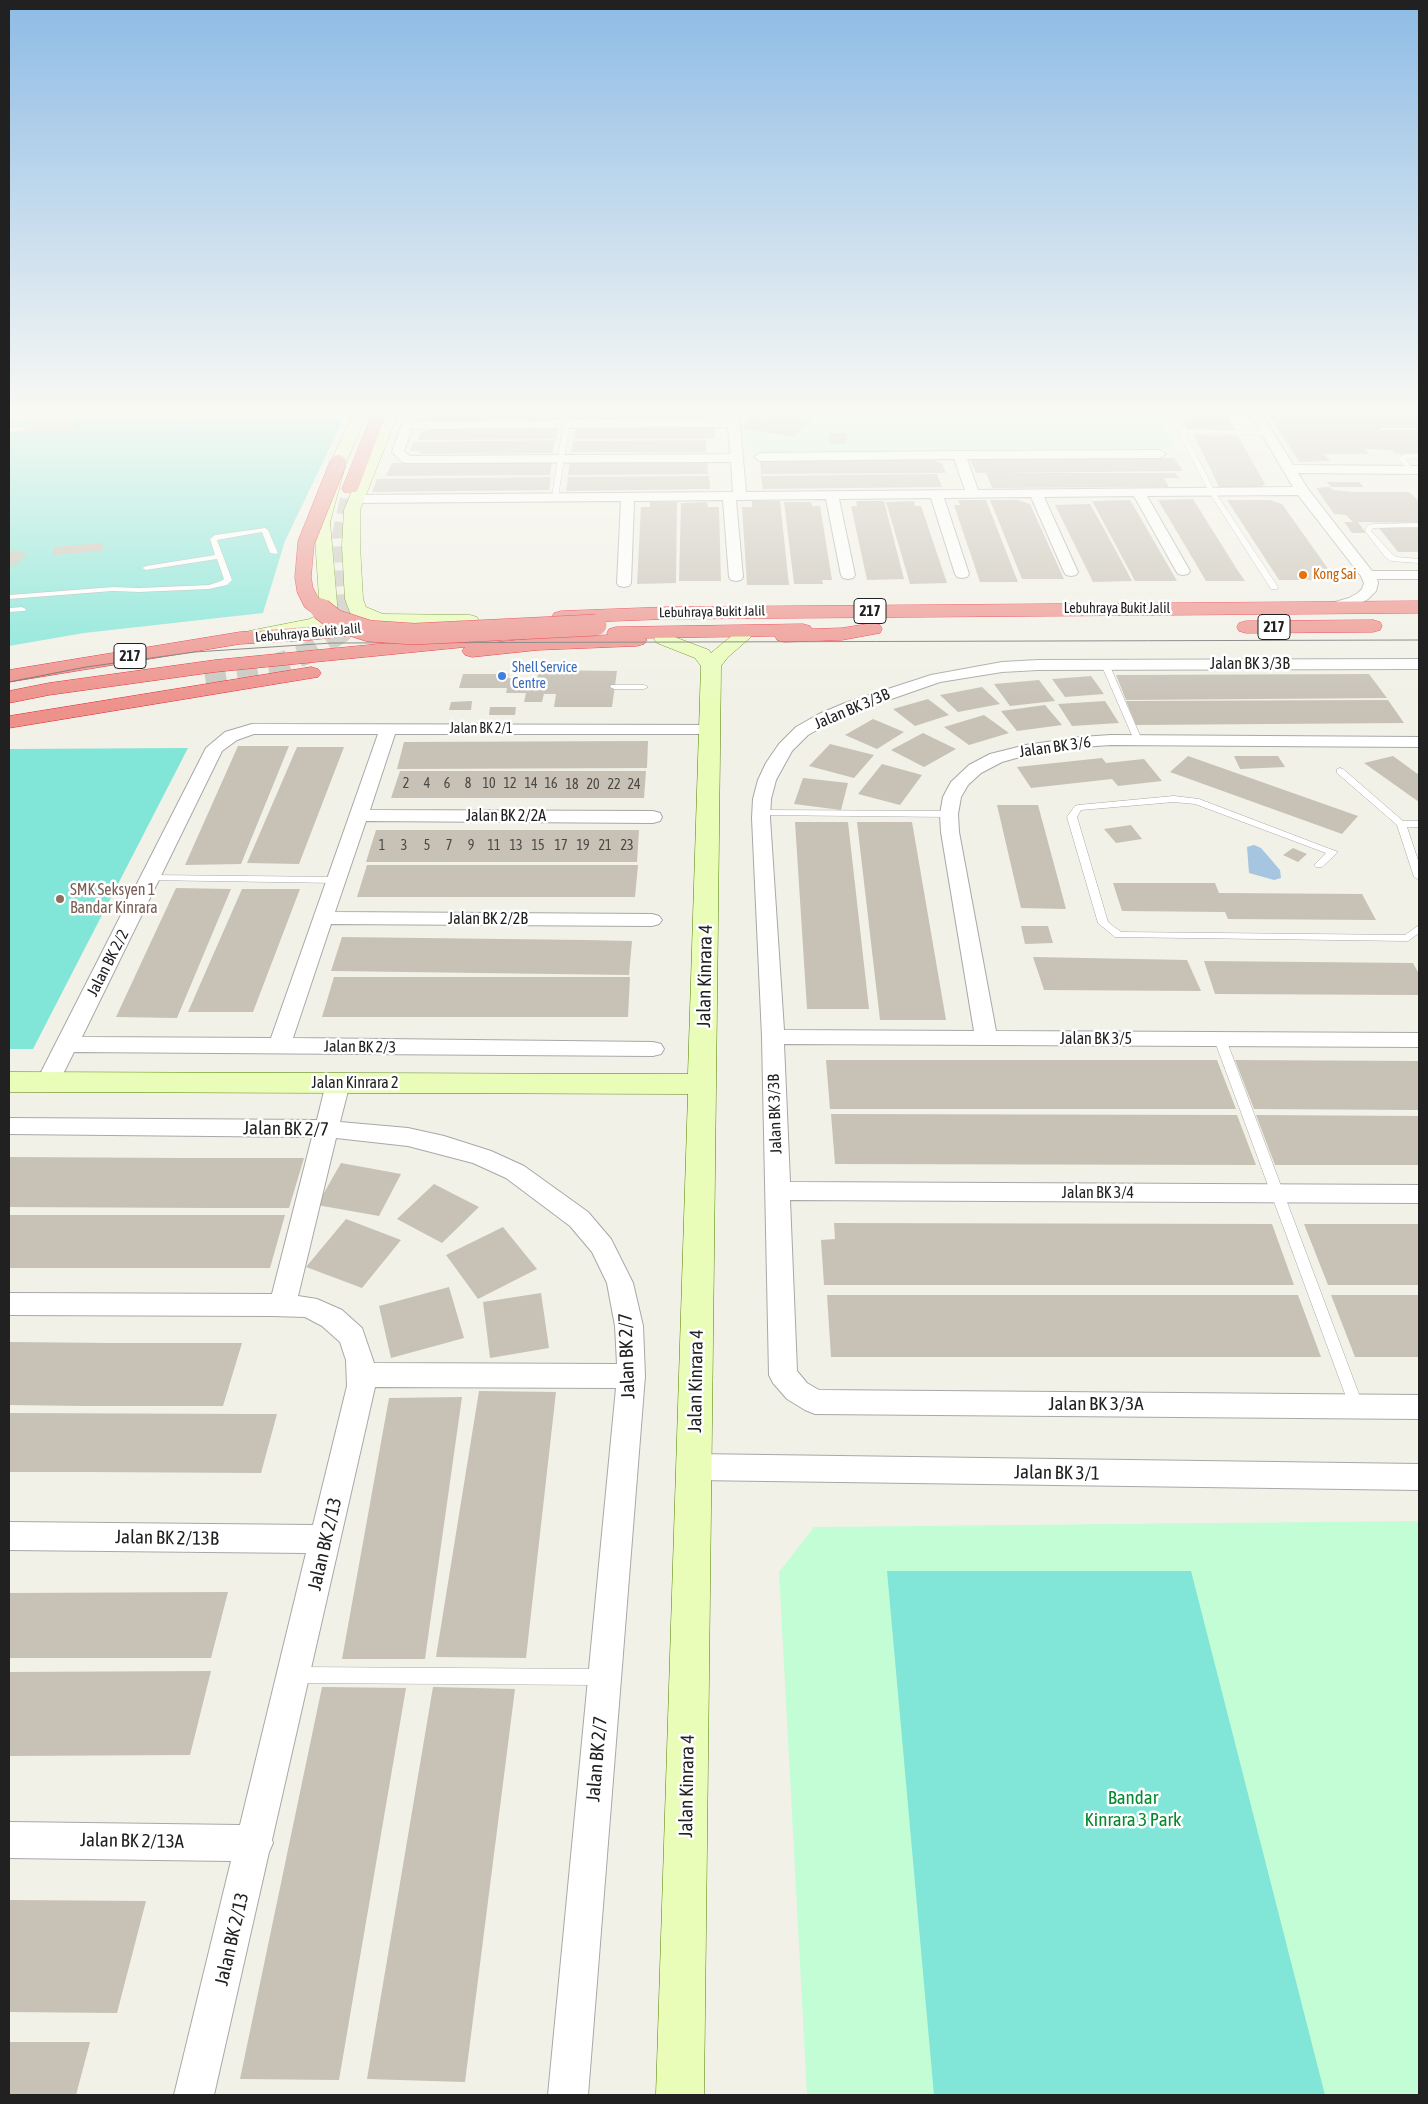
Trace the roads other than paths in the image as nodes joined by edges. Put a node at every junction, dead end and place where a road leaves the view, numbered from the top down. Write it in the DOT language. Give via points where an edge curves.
graph roads {
  1 [pos="318,512"];
  2 [pos="325,512"];
  3 [pos="351,512"];
  4 [pos="627,512"];
  5 [pos="735,512"];
  6 [pos="835,512"];
  7 [pos="942,512"];
  8 [pos="1045,512"];
  9 [pos="1149,512"];
  10 [pos="1225,512"];
  11 [pos="1319,512"];
  12 [pos="1419,525"];
  13 [pos="274,553"];
  14 [pos="219,557"];
  15 [pos="1419,560"];
  16 [pos="146,568"];
  17 [pos="1183,571"];
  18 [pos="1072,572"];
  19 [pos="962,574"];
  20 [pos="848,575"];
  21 [pos="1368,575"];
  22 [pos="1419,575"];
  23 [pos="736,577"];
  24 [pos="624,583"];
  25 [pos="1274,587"];
  26 [pos="9,597"];
  27 [pos="1333,607"];
  28 [pos="1419,607"];
  29 [pos="22,609"];
  30 [pos="9,610"];
  31 [pos="470,621"];
  32 [pos="1389,626"];
  33 [pos="1230,627"];
  34 [pos="816,630"];
  35 [pos="742,637"];
  36 [pos="240,638"];
  37 [pos="664,639"];
  38 [pos="1104,664"];
  39 [pos="1413,664"];
  40 [pos="711,666"];
  41 [pos="13,675"];
  42 [pos="205,677"];
  43 [pos="1419,682"];
  44 [pos="614,687"];
  45 [pos="644,687"];
  46 [pos="9,697"];
  47 [pos="9,707"];
  48 [pos="9,722"];
  49 [pos="388,729"];
  50 [pos="710,729"];
  51 [pos="252,730"];
  52 [pos="1138,740"];
  53 [pos="1419,742"];
  54 [pos="1340,771"];
  55 [pos="762,813"];
  56 [pos="949,814"];
  57 [pos="359,815"];
  58 [pos="653,817"];
  59 [pos="1400,824"];
  60 [pos="1419,824"];
  61 [pos="1319,865"];
  62 [pos="1419,877"];
  63 [pos="150,878"];
  64 [pos="336,880"];
  65 [pos="323,918"];
  66 [pos="652,920"];
  67 [pos="1419,928"];
  68 [pos="773,1037"];
  69 [pos="986,1038"];
  70 [pos="1220,1039"];
  71 [pos="1419,1040"];
  72 [pos="67,1044"];
  73 [pos="279,1046"];
  74 [pos="652,1049"];
  75 [pos="9,1082"];
  76 [pos="48,1082"];
  77 [pos="338,1083"];
  78 [pos="702,1084"];
  79 [pos="9,1126"];
  80 [pos="326,1129"];
  81 [pos="777,1191"];
  82 [pos="1277,1193"];
  83 [pos="1419,1194"];
  84 [pos="9,1304"];
  85 [pos="282,1306"];
  86 [pos="361,1375"];
  87 [pos="783,1375"];
  88 [pos="631,1376"];
  89 [pos="1356,1405"];
  90 [pos="1419,1407"];
  91 [pos="694,1467"];
  92 [pos="1419,1478"];
  93 [pos="9,1536"];
  94 [pos="326,1539"];
  95 [pos="295,1675"];
  96 [pos="604,1677"];
  97 [pos="9,1840"];
  98 [pos="255,1843"];
  99 [pos="194,2095"];
  100 [pos="568,2095"];
  101 [pos="680,2095"];
  1 -- 34 [label="highway, bridge" via="306,543 305,590 311,602 335,620 369,631 414,634 596,625 761,624"];
  2 -- 36 [label="street" via="322,539 328,615 316,624"];
  3 -- 31 [label="street" via="354,599 358,610 382,620 400,622"];
  4 -- 24 [label="street"];
  5 -- 23 [label="street"];
  6 -- 20 [label="street"];
  7 -- 19 [label="street"];
  8 -- 18 [label="street"];
  9 -- 17 [label="street"];
  10 -- 25 [label="lane"];
  11 -- 21 [label="street"];
  12 -- 15 [label="lane" via="1373,526 1368,531 1394,559"];
  13 -- 14 [label="lane" via="263,530 214,537"];
  14 -- 16 [label="lane"];
  14 -- 26 [label="lane" via="228,580 209,587 113,589"];
  21 -- 22 [label="street"];
  21 -- 27 [label="street" via="1371,583 1364,596"];
  27 -- 28 [label="highway, Lebuhraya Bukit Jalil / 217"];
  27 -- 31 [label="highway, Lebuhraya Bukit Jalil / 217" via="666,613"];
  29 -- 30 [label="lane"];
  31 -- 36 [label="highway, Lebuhraya Bukit Jalil / 217"];
  32 -- 33 [label="highway, 217"];
  34 -- 35 [label="highway, Lebuhraya Bukit Jalil / 217" via="882,629 842,634"];
  34 -- 46 [label="highway, Lebuhraya Bukit Jalil / 217" via="497,638 215,666"];
  35 -- 37 [label="highway"];
  35 -- 40 [label="street" via="721,653"];
  36 -- 41 [label="highway, Lebuhraya Bukit Jalil / 217"];
  37 -- 40 [label="street" via="702,654"];
  37 -- 48 [label="highway" via="538,644 443,654"];
  38 -- 39 [label="street, Jalan BK 3/3B"];
  38 -- 52 [label="lane"];
  38 -- 55 [label="street, Jalan BK 3/3B" via="1038,664 970,672 911,686 825,718 802,732 775,763 762,799"];
  39 -- 43 [label="street"];
  40 -- 50 [label="street, Jalan Kinrara 4"];
  42 -- 47 [label="highway"];
  44 -- 45 [label="lane"];
  49 -- 50 [label="street, Jalan BK 2/1"];
  49 -- 51 [label="street, Jalan BK 2/1"];
  49 -- 57 [label="street"];
  50 -- 78 [label="street, Jalan Kinrara 4"];
  51 -- 63 [label="street, Jalan BK 2/2" via="231,736 215,748"];
  52 -- 53 [label="street, Jalan BK 3/6"];
  52 -- 56 [label="street, Jalan BK 3/6" via="1051,745 996,758 960,782 952,797"];
  54 -- 59 [label="lane"];
  55 -- 56 [label="lane"];
  55 -- 68 [label="street, Jalan BK 3/3B"];
  56 -- 69 [label="street, Jalan BK 3/6"];
  57 -- 58 [label="street, Jalan BK 2/2A"];
  57 -- 64 [label="street"];
  59 -- 60 [label="lane"];
  59 -- 62 [label="lane"];
  61 -- 67 [label="lane" via="1333,852 1196,801 1174,799 1078,808 1072,817 1103,923 1119,935 1408,938"];
  63 -- 64 [label="lane"];
  63 -- 72 [label="street, Jalan BK 2/2"];
  64 -- 65 [label="street"];
  65 -- 66 [label="street, Jalan BK 2/2B"];
  65 -- 73 [label="street"];
  68 -- 69 [label="street, Jalan BK 3/5"];
  68 -- 81 [label="street, Jalan BK 3/3B"];
  69 -- 70 [label="street, Jalan BK 3/5"];
  70 -- 71 [label="street, Jalan BK 3/5"];
  70 -- 82 [label="lane"];
  72 -- 73 [label="street, Jalan BK 2/3"];
  72 -- 76 [label="street, Jalan BK 2/2"];
  73 -- 74 [label="street, Jalan BK 2/3"];
  75 -- 76 [label="street, Jalan Kinrara 2"];
  76 -- 77 [label="street, Jalan Kinrara 2"];
  77 -- 78 [label="street, Jalan Kinrara 2"];
  77 -- 80 [label="street"];
  78 -- 91 [label="street, Jalan Kinrara 4"];
  79 -- 80 [label="street, Jalan BK 2/7"];
  80 -- 85 [label="street"];
  80 -- 88 [label="street, Jalan BK 2/7" via="408,1137 482,1157 523,1178 579,1219 602,1246 620,1283 629,1326"];
  81 -- 82 [label="street, Jalan BK 3/4"];
  81 -- 87 [label="street, Jalan BK 3/3B"];
  82 -- 83 [label="street, Jalan BK 3/4"];
  82 -- 89 [label="lane"];
  84 -- 85 [label="street, Jalan BK 2/13"];
  85 -- 86 [label="street, Jalan BK 2/13" via="308,1307 332,1318 352,1336"];
  86 -- 88 [label="street"];
  86 -- 94 [label="street, Jalan BK 2/13"];
  87 -- 89 [label="street, Jalan BK 3/3A" via="797,1391 815,1402"];
  88 -- 96 [label="street, Jalan BK 2/7"];
  89 -- 90 [label="street, Jalan BK 3/3A"];
  91 -- 92 [label="street, Jalan BK 3/1"];
  91 -- 101 [label="street, Jalan Kinrara 4"];
  93 -- 94 [label="street, Jalan BK 2/13B"];
  94 -- 95 [label="street, Jalan BK 2/13"];
  95 -- 96 [label="lane"];
  95 -- 98 [label="street, Jalan BK 2/13"];
  96 -- 100 [label="street, Jalan BK 2/7"];
  97 -- 98 [label="street, Jalan BK 2/13A"];
  98 -- 99 [label="street, Jalan BK 2/13"];
}
